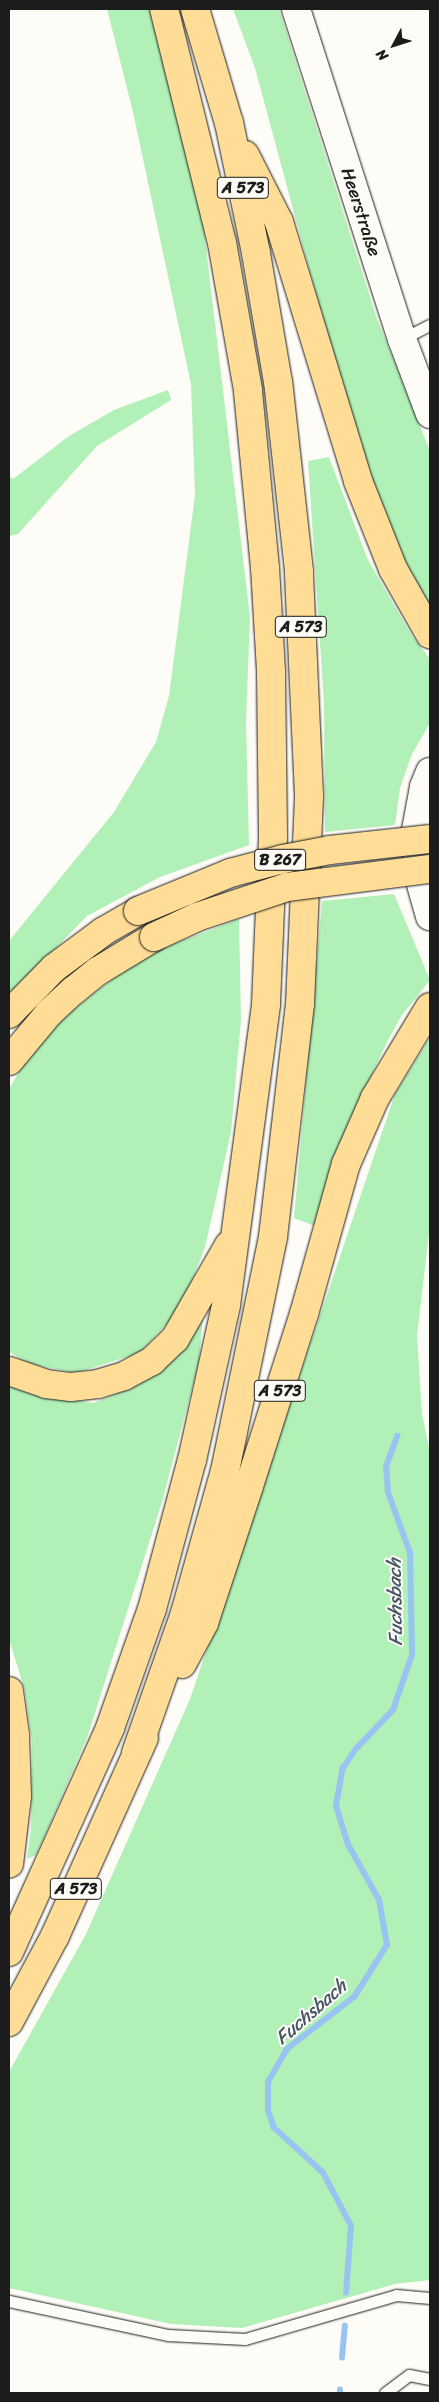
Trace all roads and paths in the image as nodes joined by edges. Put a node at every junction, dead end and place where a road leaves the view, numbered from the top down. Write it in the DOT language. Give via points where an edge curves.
graph roads {
  1 [pos="164,9"];
  2 [pos="196,9"];
  3 [pos="296,9"];
  4 [pos="229,123"];
  5 [pos="430,325"];
  6 [pos="402,339"];
  7 [pos="430,414"];
  8 [pos="428,630"];
  9 [pos="430,772"];
  10 [pos="430,839"];
  11 [pos="430,870"];
  12 [pos="430,916"];
  13 [pos="9,1014"];
  14 [pos="423,1017"];
  15 [pos="9,1061"];
  16 [pos="238,1229"];
  17 [pos="9,1371"];
  18 [pos="9,1691"];
  19 [pos="136,1753"];
  20 [pos="9,1864"];
  21 [pos="9,1952"];
  22 [pos="9,2022"];
  23 [pos="430,2298"];
  24 [pos="9,2301"];
  25 [pos="430,2379"];
  26 [pos="385,2393"];
  1 -- 16 [label="main road, A 573" via="222,243 248,390 265,568 271,671 272,846 266,1004"];
  2 -- 4 [label="main road, A 573"];
  3 -- 6 [label="main road, Heerstraße"];
  4 -- 8 [label="main road, A 573" via="279,222 358,481 393,570"];
  4 -- 19 [label="main road, A 573" via="278,382 299,571 309,795 300,1004 273,1237 225,1471 185,1613"];
  5 -- 6 [label="lane"];
  6 -- 7 [label="main road, Heerstraße"];
  9 -- 12 [label="main road" via="416,830 418,874"];
  10 -- 13 [label="main road, B 267, bridge" via="330,850 274,861 190,887 104,931 54,968"];
  11 -- 15 [label="main road, B 267, bridge" via="287,887 197,917 154,937 98,971 49,1013"];
  14 -- 19 [label="main road, A 573" via="375,1098 346,1164 304,1314 204,1623"];
  16 -- 17 [label="main road, A 573" via="190,1317 175,1339 152,1361 124,1376 98,1384 71,1387 46,1384"];
  16 -- 21 [label="main road, A 573" via="226,1305 194,1451 152,1609 110,1728"];
  18 -- 20 [label="main road" via="16,1735 17,1796"];
  19 -- 22 [label="main road, A 573" via="55,1936"];
  23 -- 24 [label="lane" via="396,2295 245,2339 168,2335"];
  25 -- 26 [label="lane" via="408,2375"];
}
